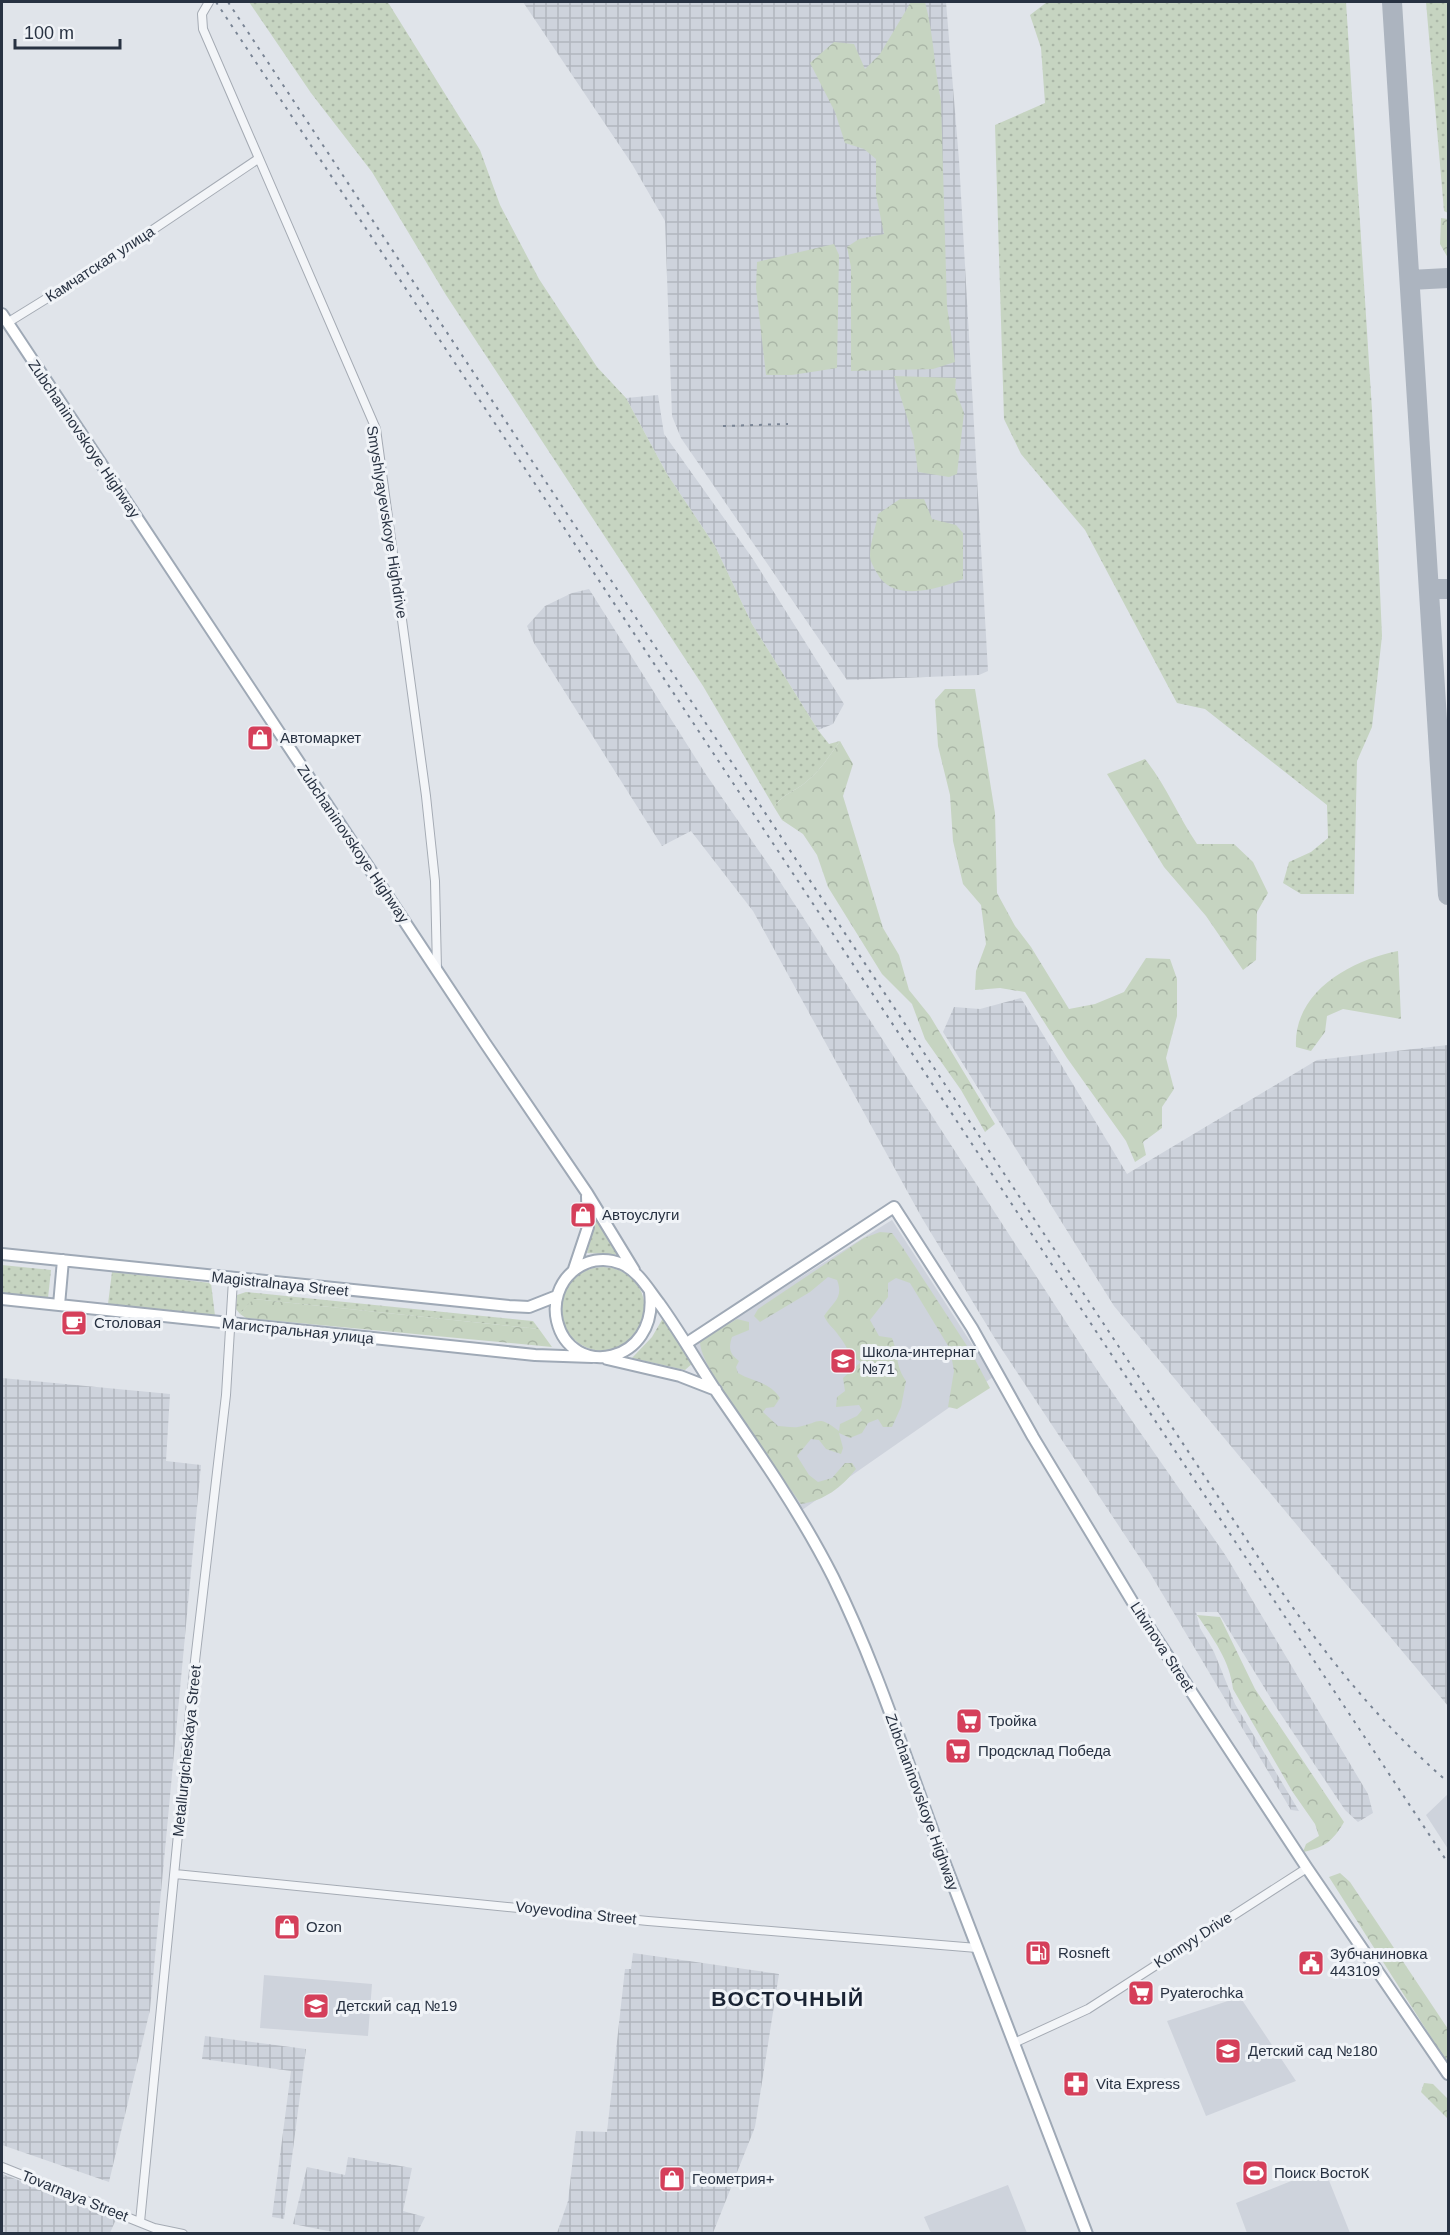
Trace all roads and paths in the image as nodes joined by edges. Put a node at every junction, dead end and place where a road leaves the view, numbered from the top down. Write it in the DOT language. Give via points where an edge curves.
graph roads {
  1 [pos="209,2"];
  2 [pos="258,159"];
  3 [pos="4,319"];
  4 [pos="437,969"];
  5 [pos="587,1193"];
  6 [pos="2,1254"];
  7 [pos="63,1260"];
  8 [pos="574,1269"];
  9 [pos="635,1272"];
  10 [pos="233,1280"];
  11 [pos="650,1292"];
  12 [pos="557,1296"];
  13 [pos="2,1299"];
  14 [pos="59,1305"];
  15 [pos="232,1324"];
  16 [pos="687,1343"];
  17 [pos="596,1357"];
  18 [pos="716,1390"];
  19 [pos="1307,1868"];
  20 [pos="175,1874"];
  21 [pos="977,1948"];
  22 [pos="1014,2043"];
  23 [pos="1449,2074"];
  24 [pos="2,2167"];
  25 [pos="140,2222"];
  26 [pos="183,2234"];
  27 [pos="1087,2234"];
  1 -- 2 [label="street, Smyshlyayevskoye Highdrive" via="202,14 204,29"];
  2 -- 3 [label="street, Камчатская улица" via="192,205"];
  2 -- 4 [label="street, Smyshlyayevskoye Highdrive" via="376,429 426,796 435,881"];
  3 -- 4 [label="main road, Zubchaninovskoye Highway"];
  4 -- 5 [label="main road, Zubchaninovskoye Highway"];
  5 -- 8 [label="main road" via="588,1227"];
  5 -- 9 [label="main road, Zubchaninovskoye Highway"];
  6 -- 7 [label="main road, Magistralnaya Street"];
  7 -- 10 [label="main road, Magistralnaya Street"];
  7 -- 14 [label="main road"];
  8 -- 9 [label="main road" via="605,1260"];
  8 -- 12 [label="main road"];
  9 -- 11 [label="main road"];
  10 -- 12 [label="main road, Magistralnaya Street" via="529,1307"];
  10 -- 15 [label="street, Metallurgicheskaya Street"];
  11 -- 16 [label="main road, Zubchaninovskoye Highway"];
  11 -- 17 [label="main road" via="650,1319 639,1340 620,1354"];
  12 -- 17 [label="main road" via="556,1319 560,1330 575,1348"];
  13 -- 14 [label="main road, Магистральная улица"];
  14 -- 15 [label="main road, Магистральная улица"];
  15 -- 17 [label="main road, Магистральная улица" via="535,1355"];
  15 -- 20 [label="street, Metallurgicheskaya Street"];
  16 -- 18 [label="main road, Zubchaninovskoye Highway"];
  16 -- 19 [label="main road, Litvinova Street" via="894,1208 972,1328 1135,1606"];
  17 -- 18 [label="main road" via="680,1376"];
  18 -- 21 [label="main road, Zubchaninovskoye Highway" via="801,1518 833,1578 882,1695"];
  19 -- 22 [label="street, Konnyy Drive" via="1088,2009"];
  19 -- 23 [label="main road, Litvinova Street"];
  20 -- 21 [label="street, Voyevodina Street"];
  20 -- 25 [label="street, Metallurgicheskaya Street"];
  21 -- 22 [label="main road, Zubchaninovskoye Highway"];
  22 -- 27 [label="main road, Zubchaninovskoye Highway"];
  24 -- 25 [label="street, Tovarnaya Street"];
  25 -- 26 [label="street, Tovarnaya Street"];
}
